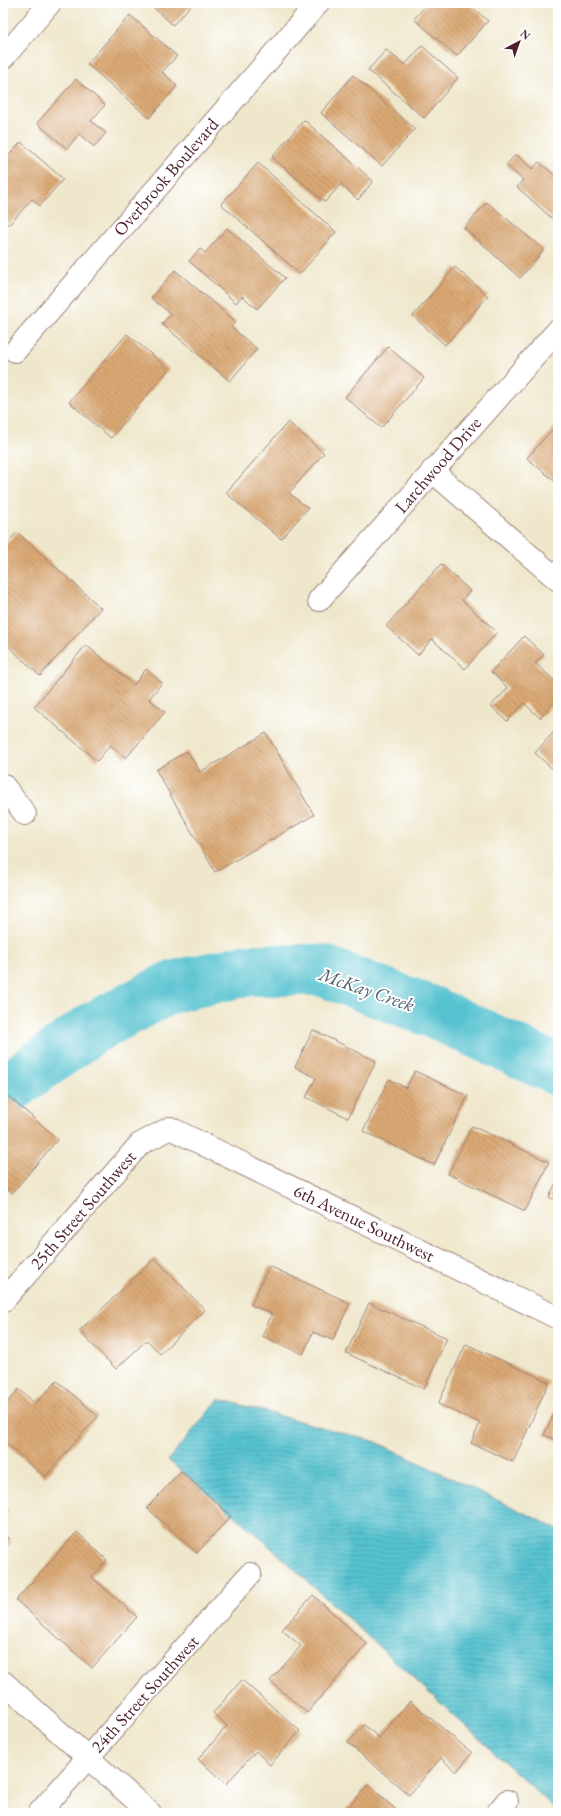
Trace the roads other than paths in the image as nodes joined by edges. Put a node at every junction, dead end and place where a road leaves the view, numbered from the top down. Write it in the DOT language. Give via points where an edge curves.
graph roads {
  1 [pos="50,3"];
  2 [pos="318,3"];
  3 [pos="3,58"];
  4 [pos="558,330"];
  5 [pos="15,350"];
  6 [pos="432,471"];
  7 [pos="558,580"];
  8 [pos="319,600"];
  9 [pos="3,785"];
  10 [pos="25,814"];
  11 [pos="170,1128"];
  12 [pos="3,1301"];
  13 [pos="558,1318"];
  14 [pos="250,1574"];
  15 [pos="3,1682"];
  16 [pos="88,1758"];
  17 [pos="38,1813"];
  18 [pos="150,1813"];
  1 -- 3 [label="street"];
  2 -- 5 [label="street, Overbrook Boulevard"];
  4 -- 6 [label="street, Larchwood Drive"];
  6 -- 7 [label="street"];
  6 -- 8 [label="street, Larchwood Drive"];
  9 -- 10 [label="street"];
  11 -- 12 [label="street, 25th Street Southwest" via="140,1144"];
  11 -- 13 [label="street, 6th Avenue Southwest"];
  14 -- 16 [label="street, 24th Street Southwest"];
  15 -- 16 [label="street"];
  16 -- 17 [label="street, 24th Street Southwest"];
  16 -- 18 [label="street"];
}
